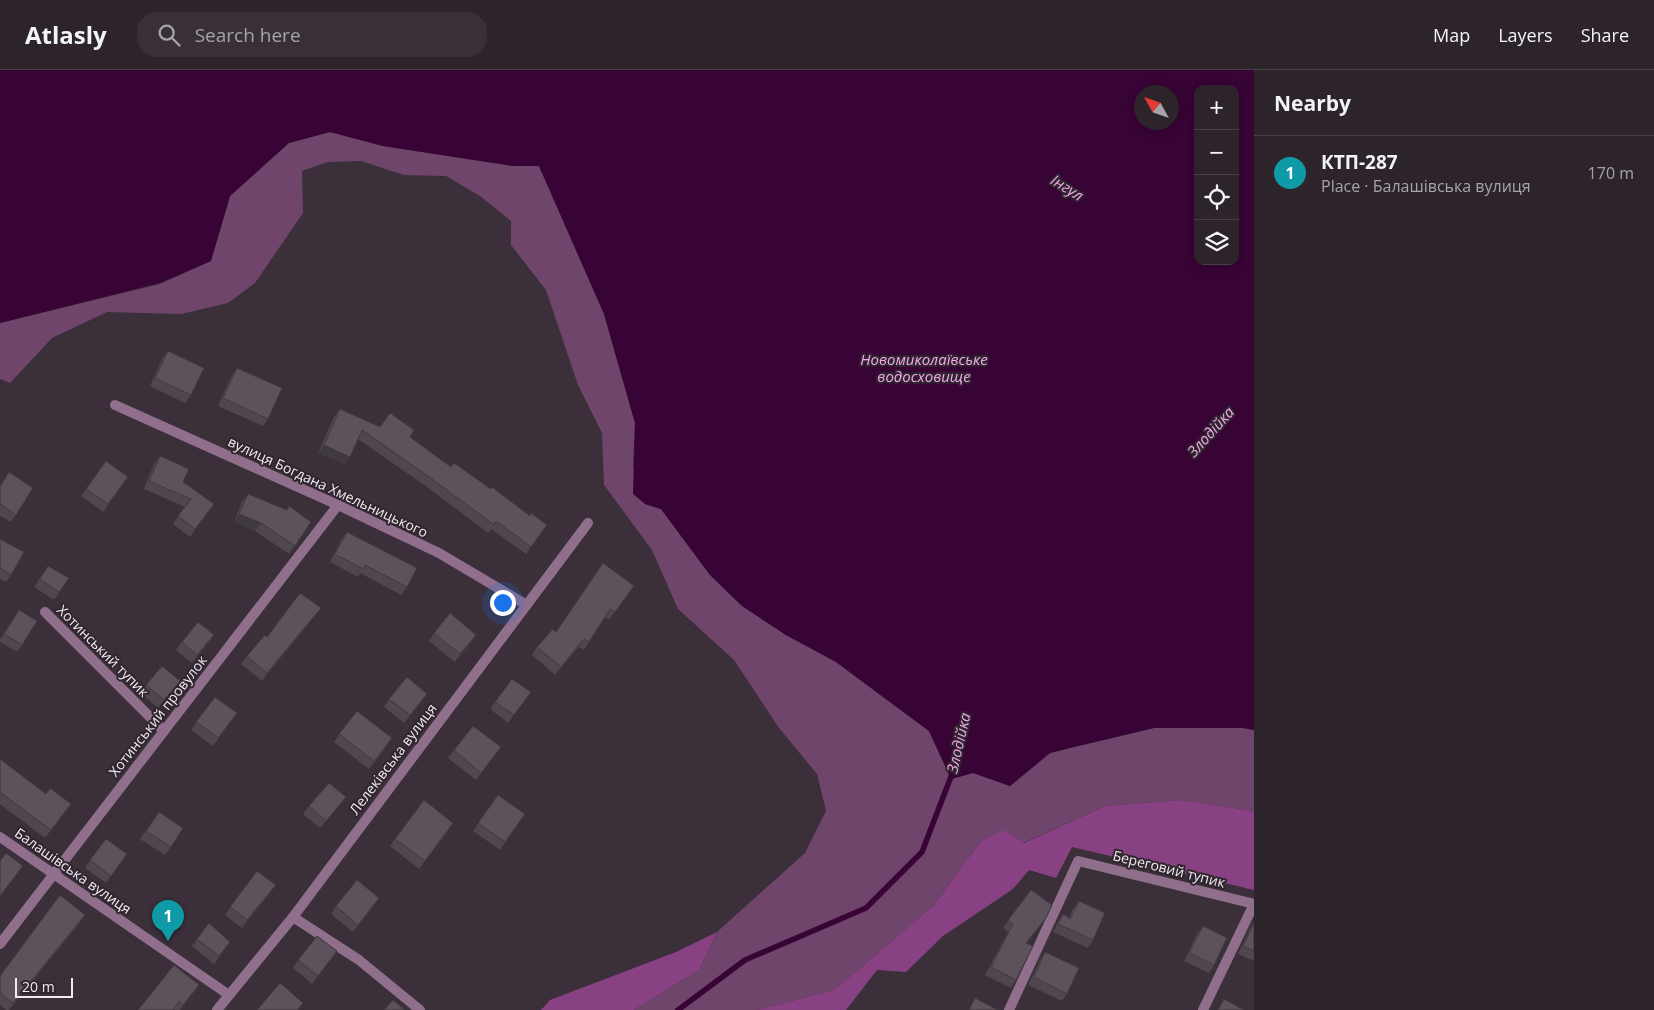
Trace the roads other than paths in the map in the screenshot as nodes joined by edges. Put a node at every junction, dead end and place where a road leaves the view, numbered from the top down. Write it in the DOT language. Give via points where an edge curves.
graph roads {
  1 [pos="115,405"];
  2 [pos="338,505"];
  3 [pos="588,522"];
  4 [pos="525,604"];
  5 [pos="45,612"];
  6 [pos="164,731"];
  7 [pos="0,838"];
  8 [pos="53,876"];
  9 [pos="1254,904"];
  10 [pos="293,916"];
  11 [pos="0,944"];
  12 [pos="229,995"];
  13 [pos="217,1010"];
  14 [pos="420,1010"];
  15 [pos="1009,1010"];
  16 [pos="1203,1010"];
  1 -- 2 [label="street, вулиця Богдана Хмельницького"];
  2 -- 4 [label="street, вулиця Богдана Хмельницького" via="438,554"];
  2 -- 6 [label="street, Хотинський провулок"];
  3 -- 4 [label="street, Лелеківська вулиця"];
  4 -- 10 [label="street, Лелеківська вулиця"];
  5 -- 6 [label="street, Хотинський тупик"];
  6 -- 8 [label="street, Хотинський провулок"];
  7 -- 8 [label="street, Балашівська вулиця"];
  8 -- 11 [label="street, Хотинський провулок"];
  8 -- 12 [label="street, Балашівська вулиця"];
  9 -- 15 [label="street, Береговий тупик" via="1078,861"];
  9 -- 16 [label="street"];
  10 -- 12 [label="street, Лелеківська вулиця"];
  10 -- 14 [label="street" via="360,960"];
  12 -- 13 [label="street, Лелеківська вулиця"];
}
